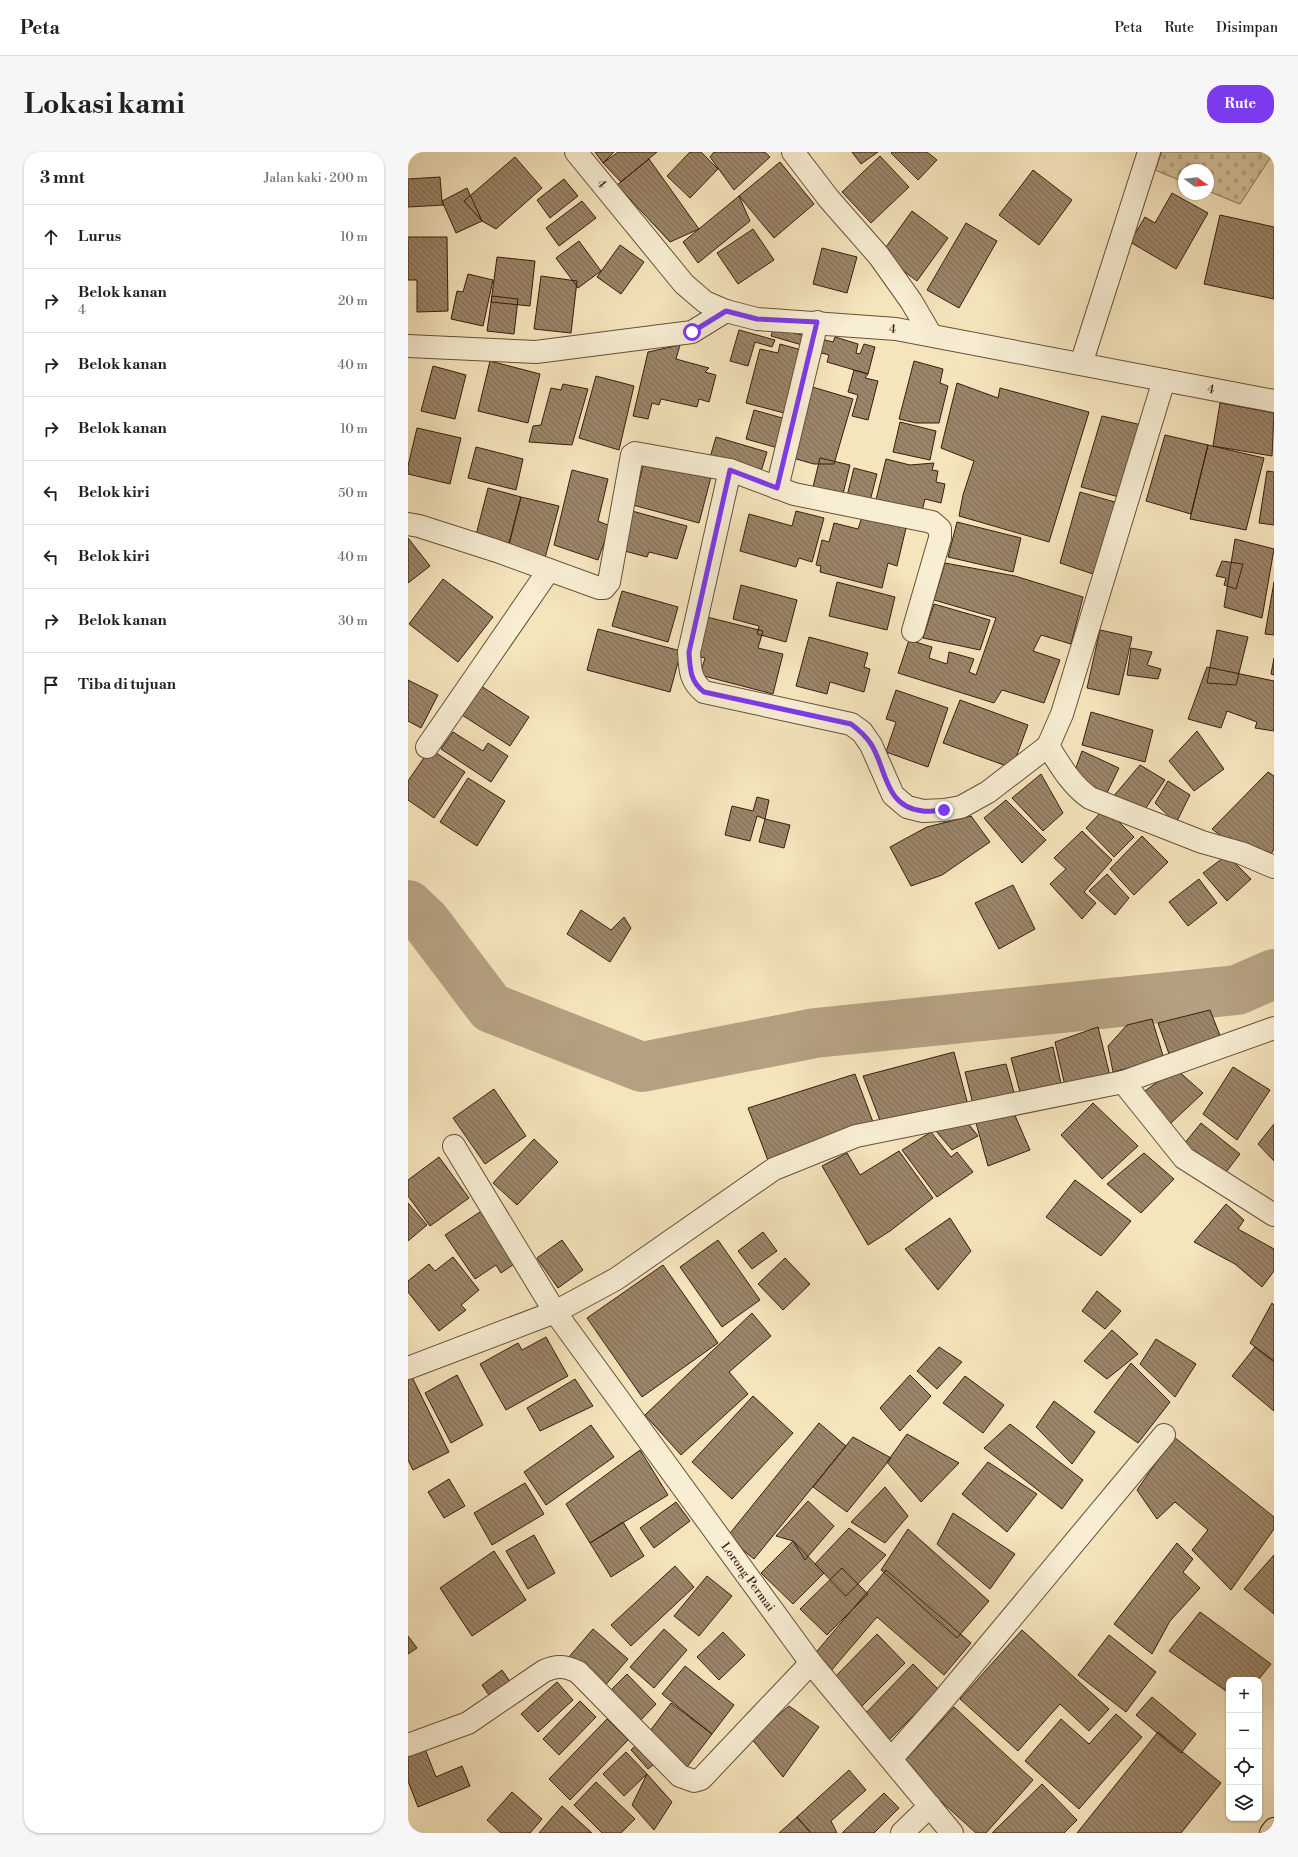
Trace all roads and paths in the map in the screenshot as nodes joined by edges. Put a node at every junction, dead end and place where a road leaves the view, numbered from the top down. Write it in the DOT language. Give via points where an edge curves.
graph roads {
  1 [pos="576,152"];
  2 [pos="794,152"];
  3 [pos="1149,152"];
  4 [pos="726,311"];
  5 [pos="817,322"];
  6 [pos="931,336"];
  7 [pos="408,346"];
  8 [pos="1081,364"];
  9 [pos="1164,380"];
  10 [pos="1274,401"];
  11 [pos="730,470"];
  12 [pos="777,488"];
  13 [pos="408,524"];
  14 [pos="549,570"];
  15 [pos="912,631"];
  16 [pos="1048,746"];
  17 [pos="427,747"];
  18 [pos="1274,867"];
  19 [pos="1274,1028"];
  20 [pos="1123,1082"];
  21 [pos="454,1146"];
  22 [pos="1274,1215"];
  23 [pos="555,1312"];
  24 [pos="408,1368"];
  25 [pos="1164,1435"];
  26 [pos="811,1663"];
  27 [pos="408,1746"];
  28 [pos="891,1759"];
  29 [pos="930,1806"];
  30 [pos="1274,1829"];
  31 [pos="902,1833"];
  32 [pos="952,1833"];
  33 [pos="1271,1833"];
  1 -- 4 [label="street, 4" via="684,284 705,302"];
  2 -- 6 [label="street" via="829,199 879,256 911,301"];
  3 -- 8 [label="street"];
  4 -- 5 [label="street, 4" via="757,319"];
  4 -- 7 [label="street" via="692,332 536,352"];
  5 -- 6 [label="street, 4" via="896,329"];
  5 -- 12 [label="street"];
  6 -- 8 [label="street, 4"];
  8 -- 9 [label="street, 4"];
  9 -- 10 [label="street, 4"];
  9 -- 16 [label="street" via="1062,714"];
  11 -- 12 [label="street"];
  11 -- 14 [label="street" via="635,453 630,458 607,585 599,588"];
  11 -- 16 [label="street" via="689,652 690,673 696,686 704,692 851,724 862,732 872,745 893,795 907,807 923,811 961,807 988,792"];
  12 -- 15 [label="street" via="794,494 932,522 940,528 940,538"];
  13 -- 14 [label="street"];
  14 -- 17 [label="street"];
  16 -- 18 [label="street" via="1070,781 1090,798"];
  19 -- 20 [label="street"];
  20 -- 22 [label="street" via="1184,1158"];
  20 -- 23 [label="street" via="856,1136 781,1166 616,1279"];
  21 -- 23 [label="street, Lorong Permai"];
  23 -- 24 [label="street"];
  23 -- 26 [label="street, Lorong Permai"];
  25 -- 28 [label="street"];
  26 -- 27 [label="street" via="701,1779 694,1781 680,1776 578,1672 565,1666 554,1666 544,1671 468,1722"];
  26 -- 28 [label="street, Lorong Permai"];
  28 -- 29 [label="street, Lorong Permai"];
  29 -- 31 [label="street"];
  29 -- 32 [label="street, Lorong Permai"];
  30 -- 33 [label="main road"];
}
